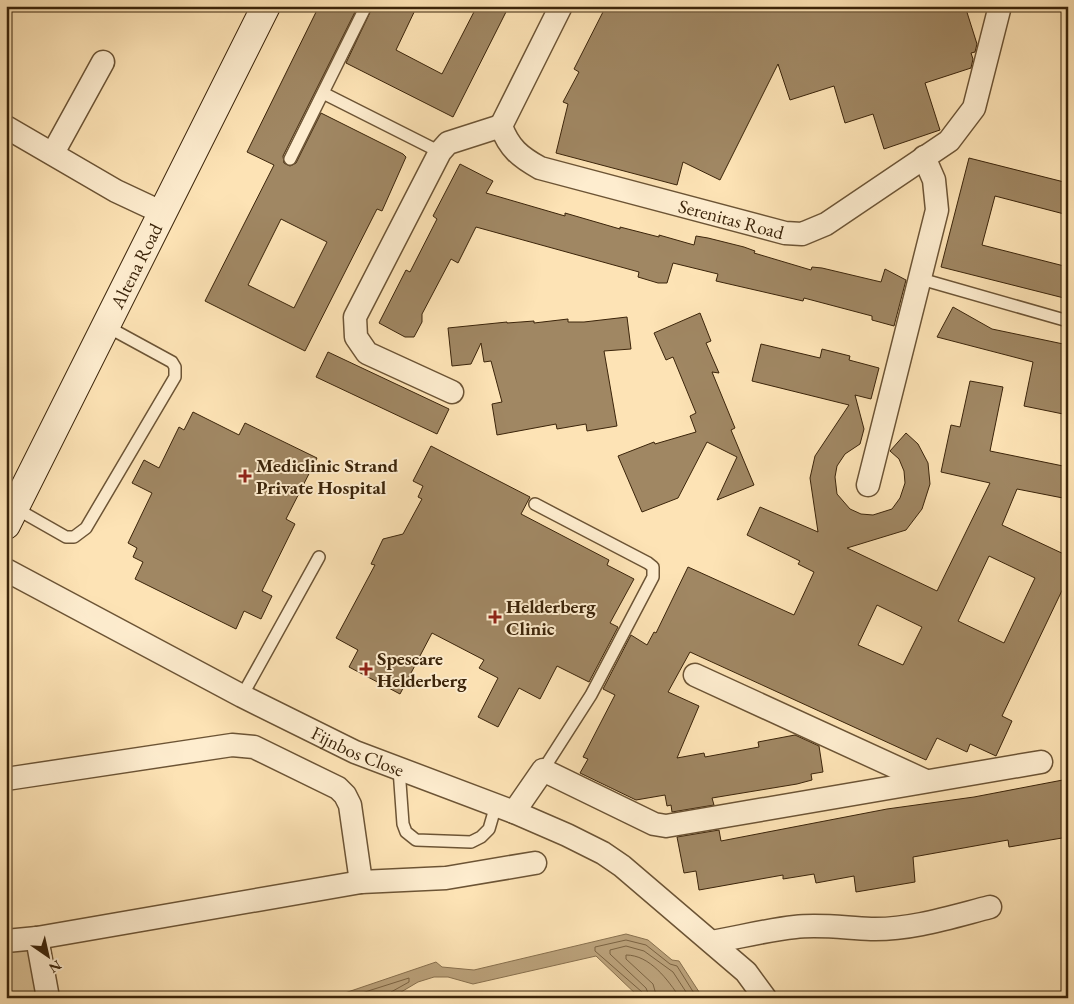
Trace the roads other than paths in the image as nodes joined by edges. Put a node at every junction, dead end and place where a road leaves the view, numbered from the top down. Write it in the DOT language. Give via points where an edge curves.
graph roads {
  1 [pos="266,6"];
  2 [pos="366,6"];
  3 [pos="561,6"];
  4 [pos="1000,6"];
  5 [pos="103,62"];
  6 [pos="323,93"];
  7 [pos="501,126"];
  8 [pos="6,127"];
  9 [pos="440,152"];
  10 [pos="53,153"];
  11 [pos="924,157"];
  12 [pos="290,159"];
  13 [pos="163,213"];
  14 [pos="921,279"];
  15 [pos="1068,321"];
  16 [pos="106,326"];
  17 [pos="452,392"];
  18 [pos="868,484"];
  19 [pos="535,504"];
  20 [pos="10,517"];
  21 [pos="319,557"];
  22 [pos="6,570"];
  23 [pos="695,675"];
  24 [pos="242,696"];
  25 [pos="1042,762"];
  26 [pos="400,769"];
  27 [pos="543,770"];
  28 [pos="6,779"];
  29 [pos="926,781"];
  30 [pos="505,808"];
  31 [pos="535,863"];
  32 [pos="361,882"];
  33 [pos="990,907"];
  34 [pos="37,938"];
  35 [pos="708,939"];
  36 [pos="6,941"];
  37 [pos="48,998"];
  38 [pos="765,998"];
  1 -- 13 [label="street, Altena Road"];
  2 -- 6 [label="lane"];
  3 -- 7 [label="street"];
  4 -- 11 [label="street, Serenitas Road" via="974,108 949,141"];
  5 -- 10 [label="street"];
  6 -- 9 [label="lane"];
  6 -- 12 [label="lane"];
  7 -- 9 [label="street" via="448,143"];
  7 -- 11 [label="street, Serenitas Road" via="516,153 540,168 785,233 802,234 826,224"];
  8 -- 10 [label="street"];
  9 -- 17 [label="street" via="355,317 354,330 367,353"];
  10 -- 13 [label="street" via="116,191"];
  11 -- 14 [label="street" via="938,199"];
  13 -- 16 [label="street, Altena Road"];
  14 -- 15 [label="lane"];
  14 -- 18 [label="street"];
  16 -- 20 [label="street, Altena Road"];
  16 -- 20 [label="lane" via="172,362 175,377 80,534 66,537"];
  19 -- 27 [label="lane" via="648,563 654,572 591,694"];
  21 -- 24 [label="lane"];
  22 -- 24 [label="street, Fijnbos Close"];
  23 -- 29 [label="street"];
  24 -- 26 [label="street, Fijnbos Close" via="355,752"];
  25 -- 29 [label="street"];
  26 -- 30 [label="street, Fijnbos Close"];
  26 -- 30 [label="lane" via="403,824 406,832 416,840 471,842 489,829"];
  27 -- 29 [label="street" via="654,824 666,826"];
  27 -- 30 [label="street"];
  28 -- 32 [label="street" via="232,745 254,747 338,788 345,795 350,805"];
  30 -- 35 [label="street, Fijnbos Close" via="603,853"];
  31 -- 32 [label="street" via="446,878"];
  32 -- 34 [label="street"];
  33 -- 35 [label="street" via="934,922 893,928 827,925"];
  34 -- 36 [label="street"];
  34 -- 37 [label="street"];
  35 -- 38 [label="street, Fijnbos Close" via="746,972"];
}
